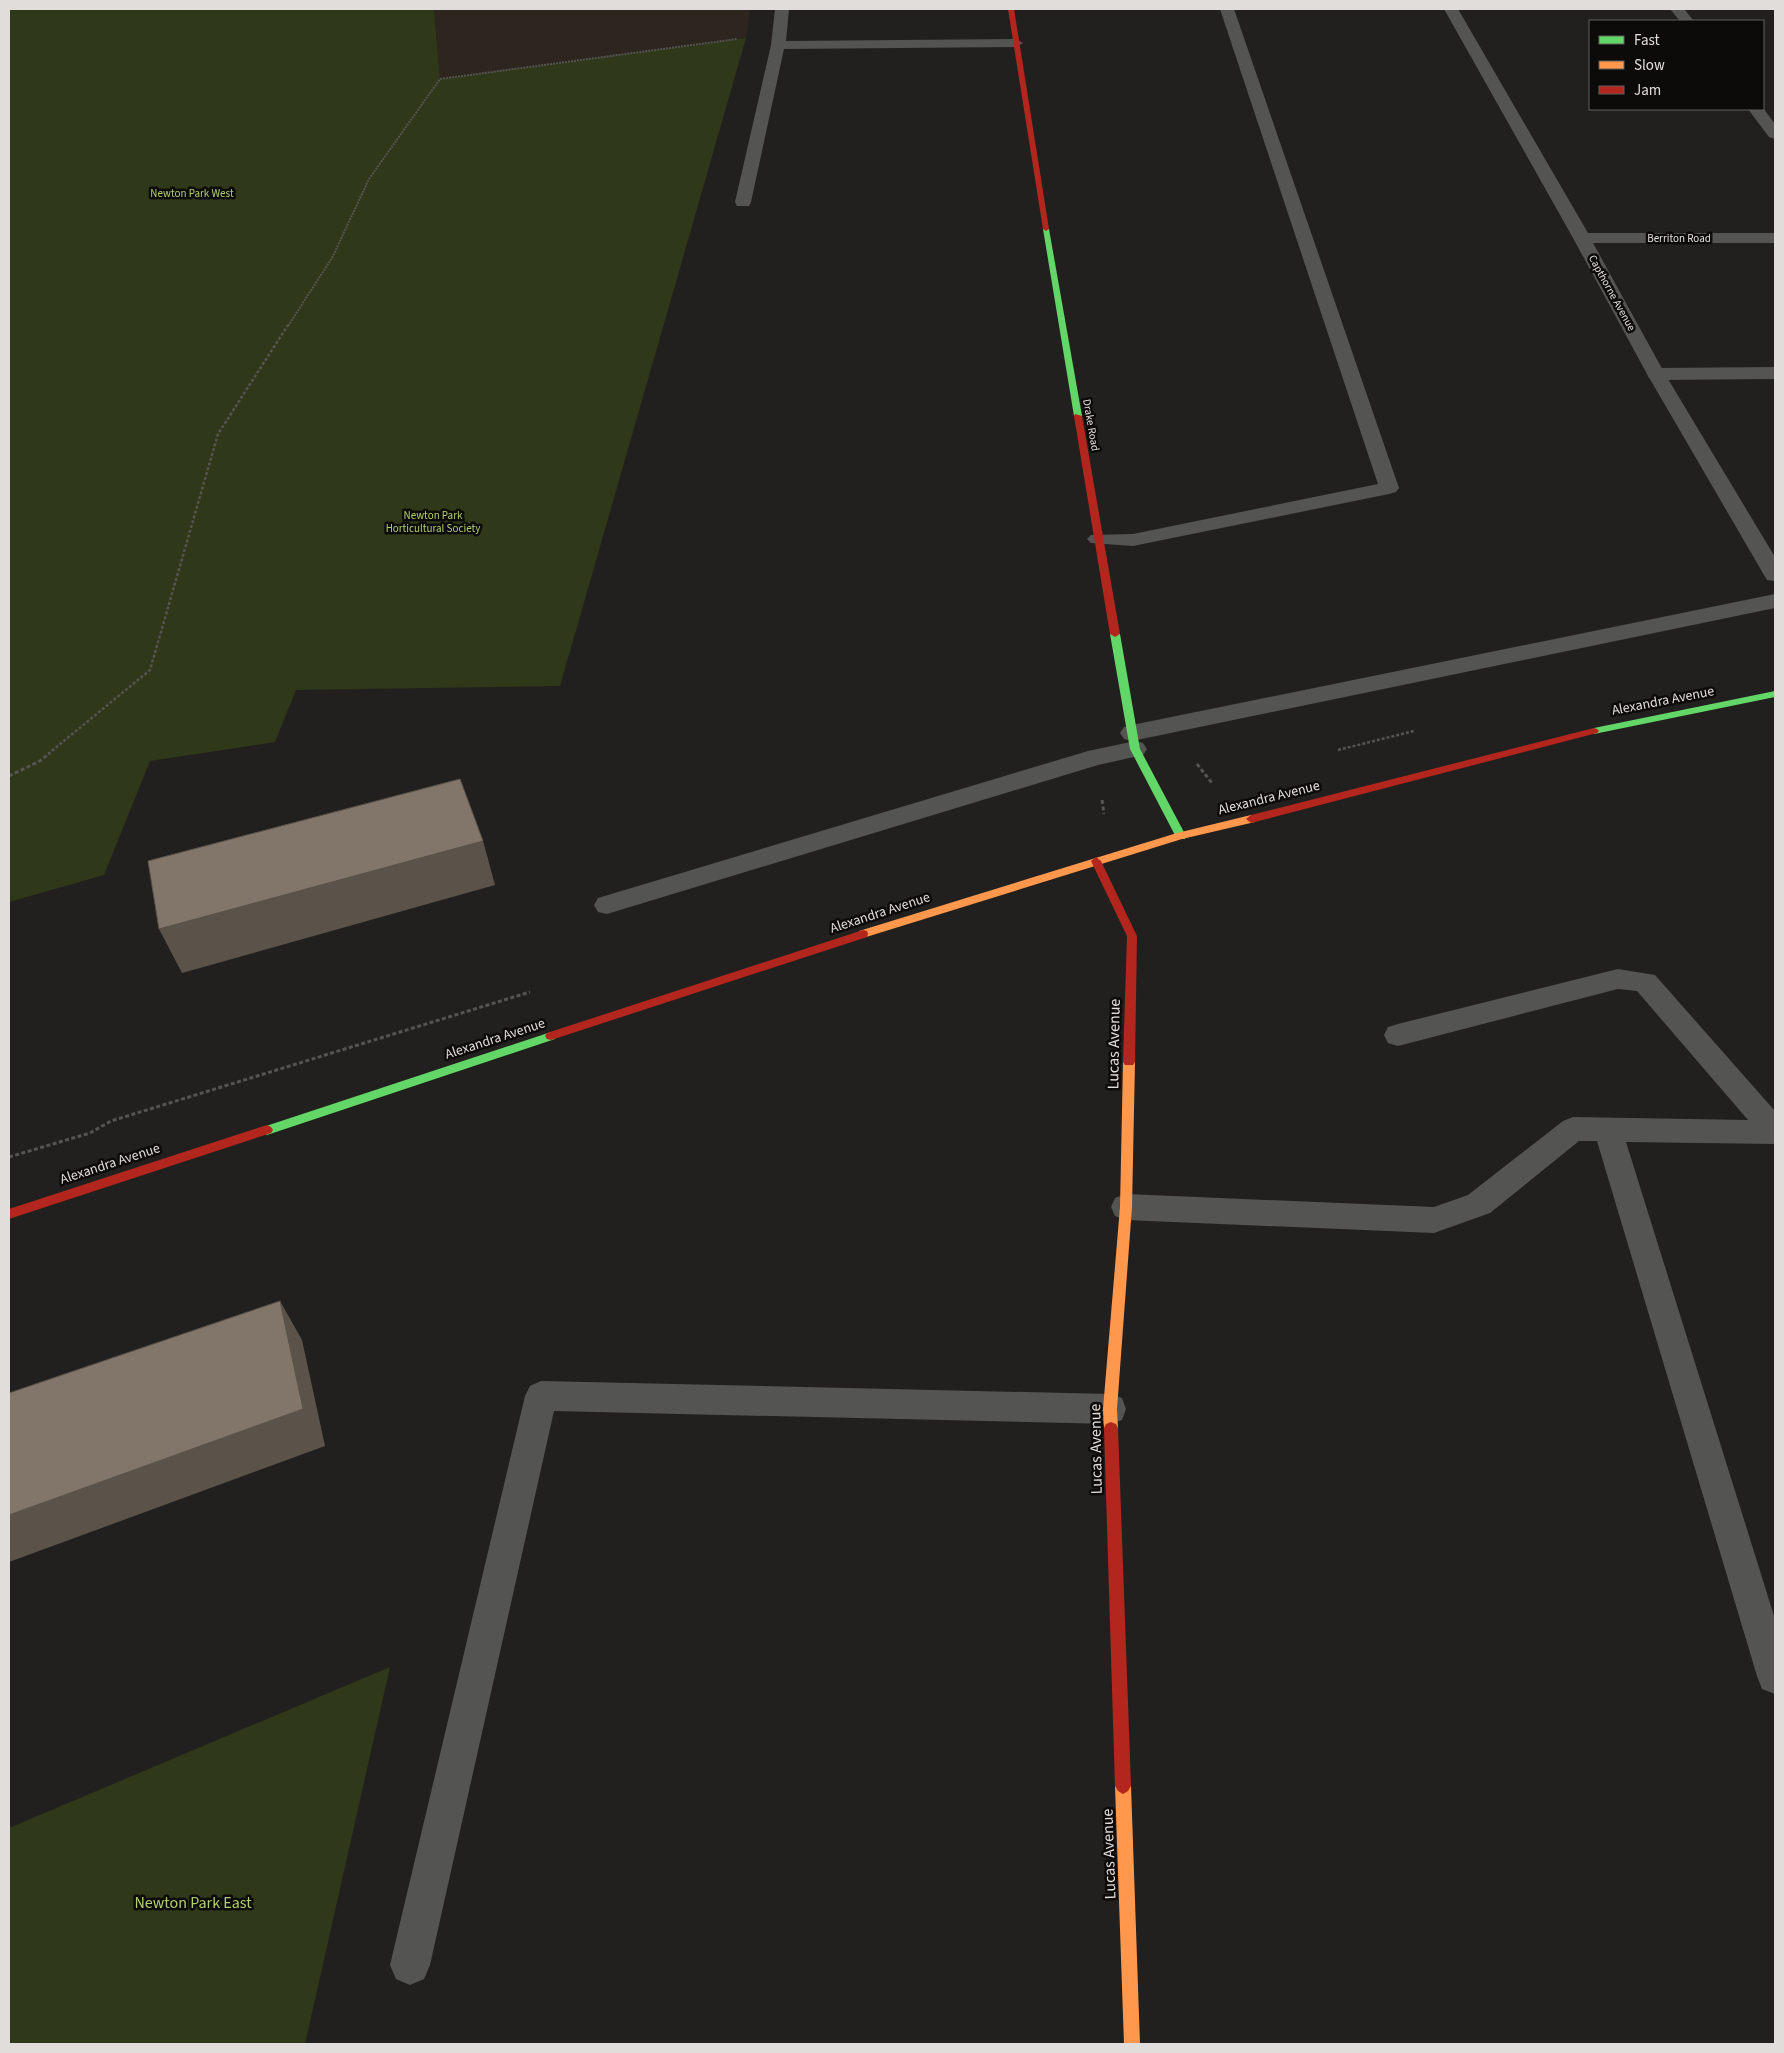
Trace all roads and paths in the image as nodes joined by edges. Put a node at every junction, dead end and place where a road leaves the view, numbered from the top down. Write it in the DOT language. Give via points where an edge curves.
graph roads {
  1 [pos="782,9"];
  2 [pos="1011,9"];
  3 [pos="1227,9"];
  4 [pos="1451,9"];
  5 [pos="1677,9"];
  6 [pos="1686,20"];
  7 [pos="1016,43"];
  8 [pos="778,45"];
  9 [pos="1757,110"];
  10 [pos="1775,134"];
  11 [pos="743,202"];
  12 [pos="1582,238"];
  13 [pos="1775,238"];
  14 [pos="1775,373"];
  15 [pos="1656,374"];
  16 [pos="1098,539"];
  17 [pos="1775,575"];
  18 [pos="1775,601"];
  19 [pos="1775,694"];
  20 [pos="1133,741"];
  21 [pos="9,776"];
  22 [pos="1181,836"];
  23 [pos="1096,861"];
  24 [pos="606,905"];
  25 [pos="1398,1035"];
  26 [pos="1608,1130"];
  27 [pos="1775,1132"];
  28 [pos="1126,1207"];
  29 [pos="9,1214"];
  30 [pos="1110,1409"];
  31 [pos="1775,1676"];
  32 [pos="410,1965"];
  33 [pos="1132,2044"];
  1 -- 8 [label="street"];
  2 -- 7 [label="street, Drake Road"];
  3 -- 16 [label="street" via="1389,488 1133,540"];
  4 -- 12 [label="street, Capthorne Avenue"];
  5 -- 6 [label="street"];
  7 -- 8 [label="street"];
  7 -- 16 [label="street, Drake Road"];
  8 -- 11 [label="street"];
  8 -- 21 [label="path" via="771,34 440,79 369,179 332,258 218,434 150,670 40,761"];
  9 -- 10 [label="street"];
  12 -- 13 [label="street, Berriton Road"];
  12 -- 15 [label="street, Capthorne Avenue"];
  14 -- 15 [label="street"];
  15 -- 17 [label="street, Capthorne Avenue"];
  16 -- 20 [label="street, Drake Road"];
  18 -- 20 [label="street"];
  19 -- 22 [label="street, Alexandra Avenue" via="1615,725"];
  20 -- 22 [label="street, Drake Road"];
  20 -- 24 [label="street" via="1086,760"];
  22 -- 23 [label="street, Alexandra Avenue"];
  23 -- 28 [label="street, Lucas Avenue" via="1132,936"];
  23 -- 29 [label="street, Alexandra Avenue"];
  25 -- 27 [label="street" via="1618,979 1645,982"];
  26 -- 27 [label="street"];
  26 -- 28 [label="street" via="1573,1129 1478,1204 1434,1220"];
  26 -- 31 [label="street"];
  28 -- 30 [label="street, Lucas Avenue"];
  30 -- 32 [label="street" via="541,1396"];
  30 -- 33 [label="street, Lucas Avenue"];
}
